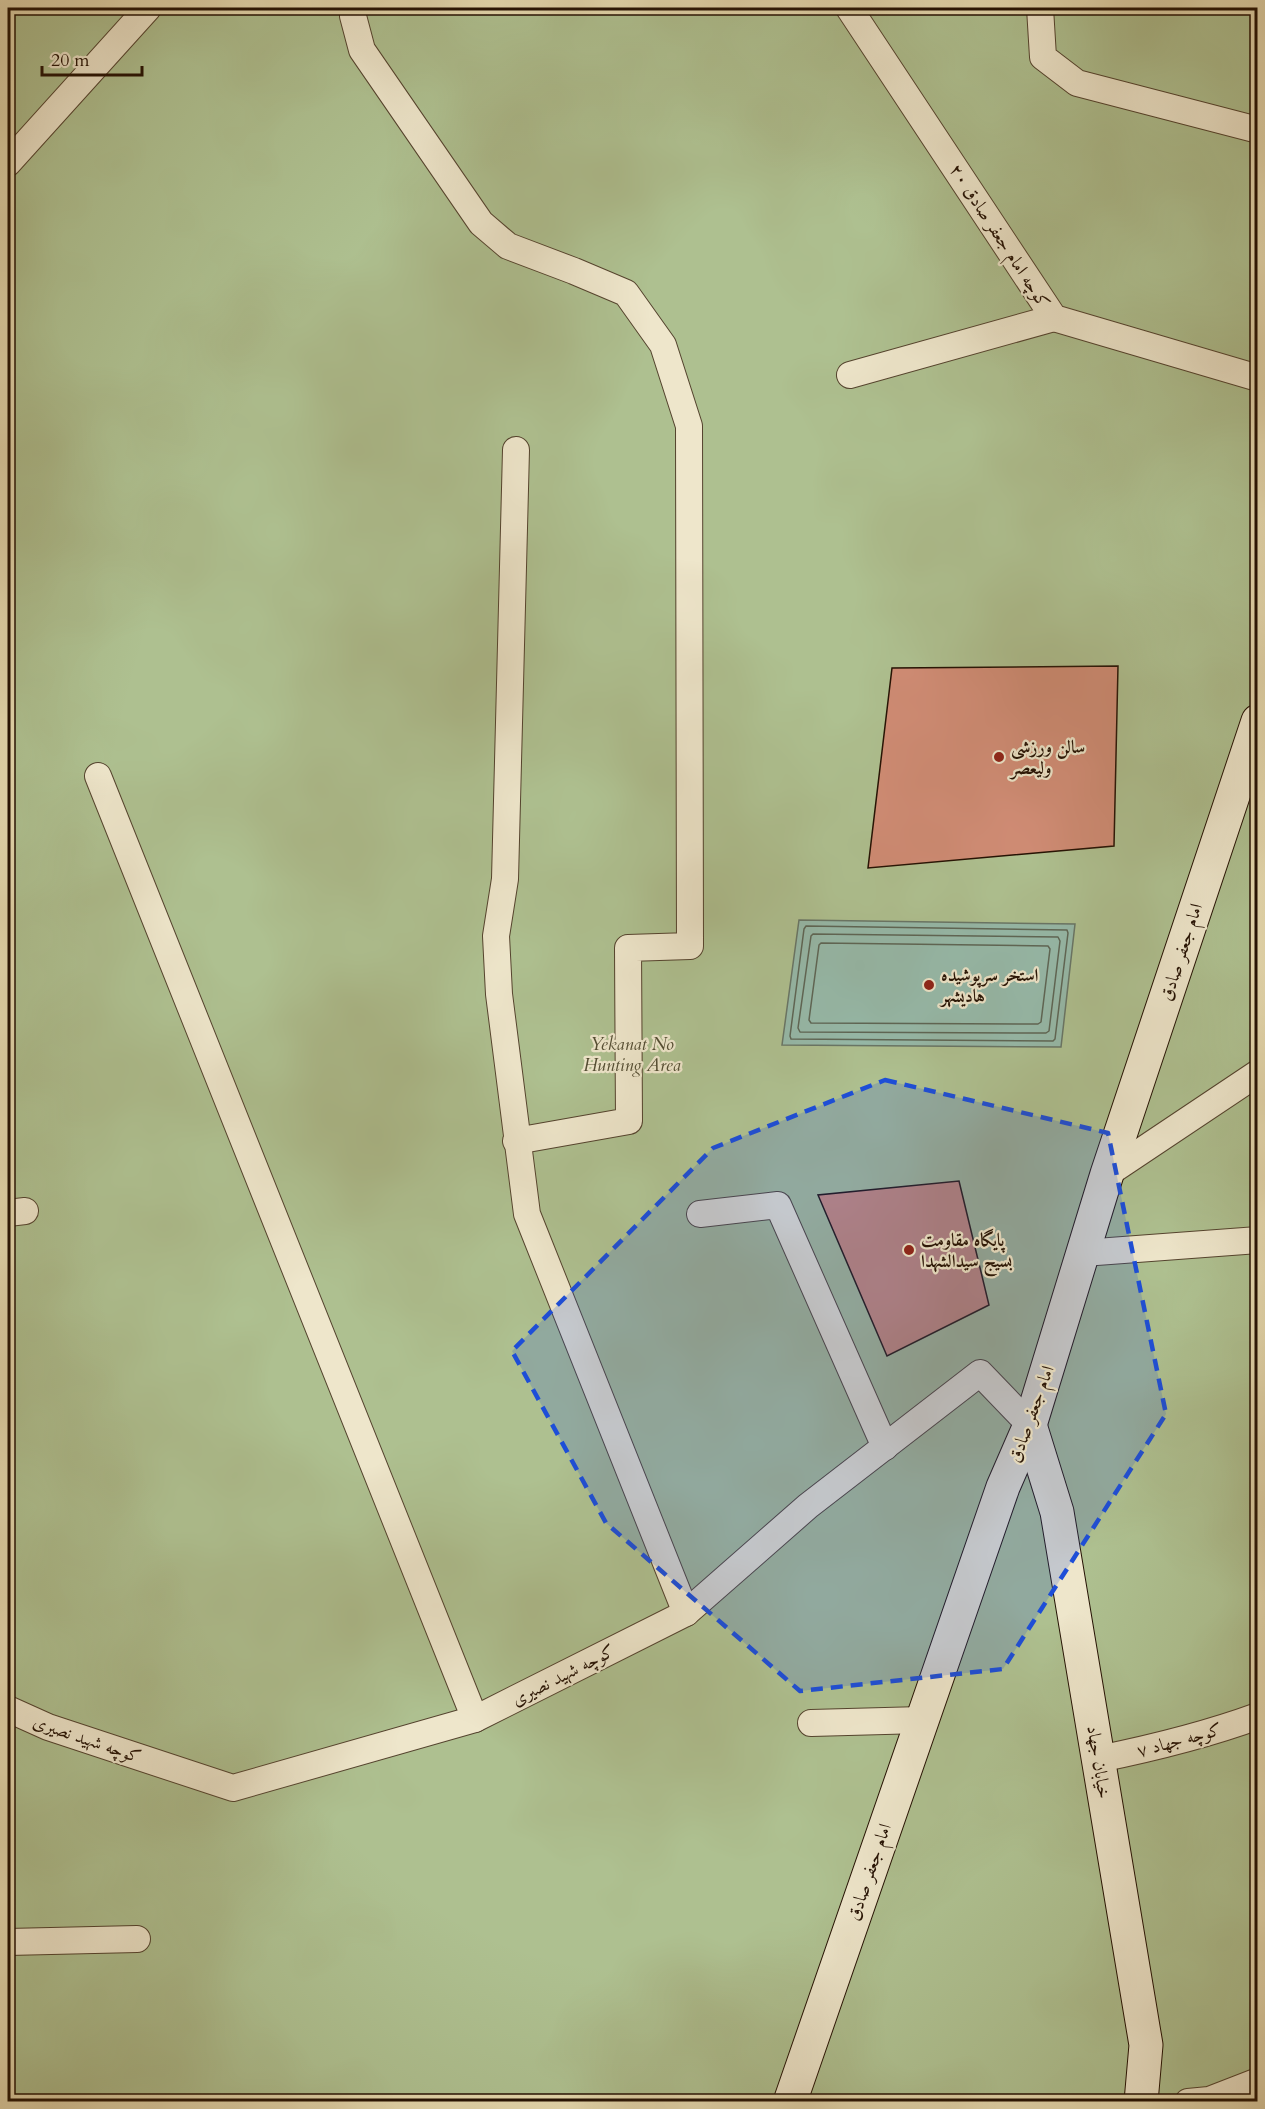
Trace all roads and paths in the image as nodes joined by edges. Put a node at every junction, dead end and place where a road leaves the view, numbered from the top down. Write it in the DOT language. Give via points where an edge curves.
graph roads {
  1 [pos="148,8"];
  2 [pos="354,8"];
  3 [pos="849,8"];
  4 [pos="1040,8"];
  5 [pos="1257,129"];
  6 [pos="8,163"];
  7 [pos="1054,318"];
  8 [pos="850,375"];
  9 [pos="1257,378"];
  10 [pos="516,450"];
  11 [pos="1257,722"];
  12 [pos="98,776"];
  13 [pos="1257,1073"];
  14 [pos="516,1141"];
  15 [pos="1107,1174"];
  16 [pos="700,1214"];
  17 [pos="1257,1240"];
  18 [pos="1083,1253"];
  19 [pos="1030,1425"];
  20 [pos="885,1447"];
  21 [pos="686,1613"];
  22 [pos="8,1709"];
  23 [pos="1257,1716"];
  24 [pos="475,1719"];
  25 [pos="922,1720"];
  26 [pos="811,1723"];
  27 [pos="1099,1759"];
  28 [pos="137,1939"];
  29 [pos="8,1942"];
  30 [pos="1257,2081"];
  31 [pos="790,2102"];
  32 [pos="1141,2102"];
  33 [pos="1188,2102"];
  1 -- 6 [label="street"];
  2 -- 14 [label="street" via="362,50 481,223 508,246 626,293 663,345 689,426 690,946 628,948 629,1121"];
  3 -- 7 [label="street, کوچه امام جعفر صادق ۲۰"];
  4 -- 5 [label="street" via="1043,57 1077,83"];
  7 -- 8 [label="street"];
  7 -- 9 [label="street, کوچه امام جعفر صادق ۲۰"];
  10 -- 14 [label="street" via="506,879 496,936"];
  11 -- 15 [label="main road, امام جعفر صادق"];
  12 -- 24 [label="street"];
  13 -- 15 [label="street"];
  14 -- 21 [label="street" via="527,1214"];
  15 -- 18 [label="main road, امام جعفر صادق"];
  16 -- 20 [label="street" via="778,1205"];
  17 -- 18 [label="street"];
  18 -- 19 [label="main road, امام جعفر صادق"];
  19 -- 20 [label="street, کوچه شهید نصیری" via="980,1373"];
  19 -- 25 [label="main road, امام جعفر صادق" via="1003,1487"];
  19 -- 27 [label="main road, خیابان جهاد" via="1057,1512"];
  20 -- 21 [label="street, کوچه شهید نصیری" via="808,1506"];
  21 -- 24 [label="street, کوچه شهید نصیری"];
  22 -- 24 [label="street, کوچه شهید نصیری" via="48,1727 233,1788"];
  23 -- 27 [label="street, کوچه جهاد ‍۷" via="1145,1750"];
  25 -- 26 [label="street"];
  25 -- 31 [label="main road, امام جعفر صادق"];
  27 -- 32 [label="main road, خیابان جهاد" via="1146,2045"];
  28 -- 29 [label="street"];
  30 -- 33 [label="street" via="1209,2100"];
}
